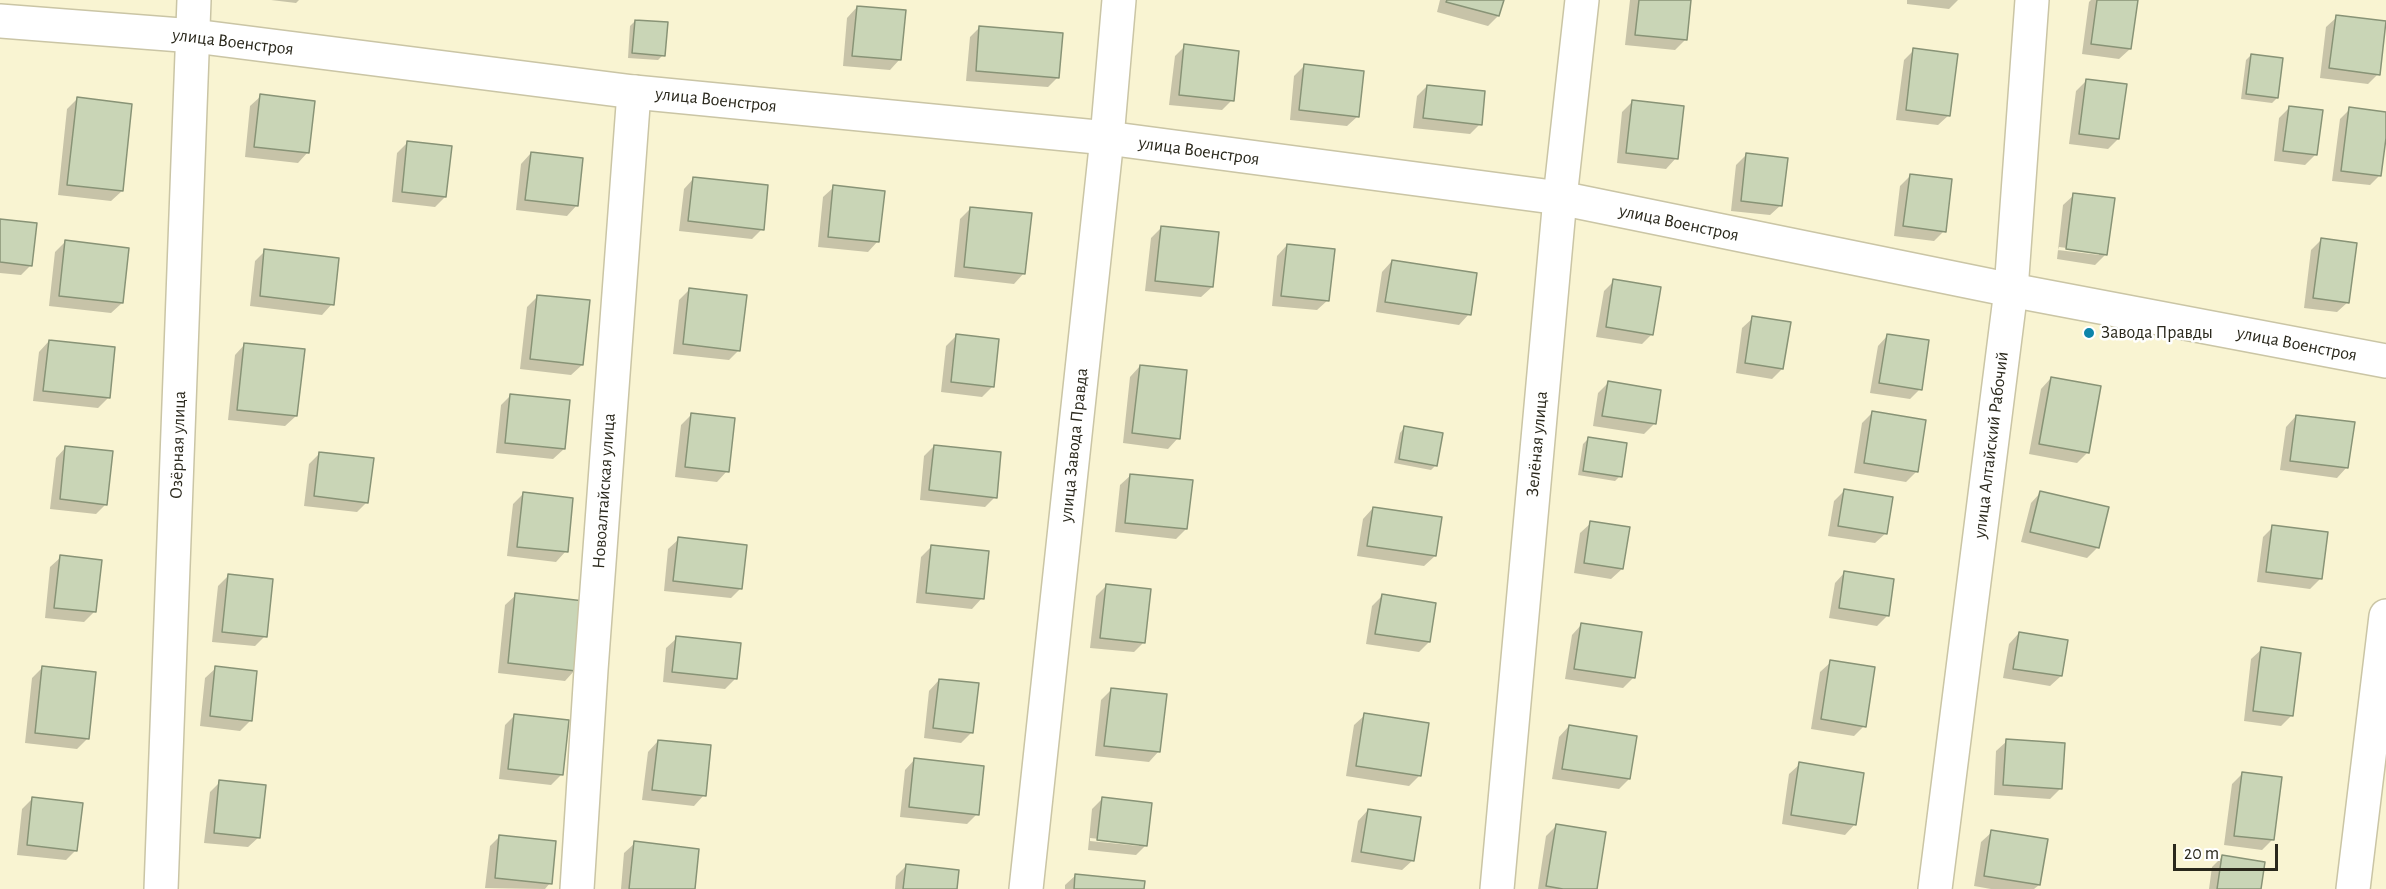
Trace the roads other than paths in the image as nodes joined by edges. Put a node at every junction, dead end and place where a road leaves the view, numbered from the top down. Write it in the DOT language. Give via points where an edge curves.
graph roads {
  1 [pos="194,0"];
  2 [pos="1119,0"];
  3 [pos="1582,0"];
  4 [pos="2032,0"];
  5 [pos="0,21"];
  6 [pos="194,36"];
  7 [pos="634,92"];
  8 [pos="1107,138"];
  9 [pos="1560,198"];
  10 [pos="2011,290"];
  11 [pos="2386,361"];
  12 [pos="2386,616"];
  13 [pos="160,889"];
  14 [pos="578,889"];
  15 [pos="1026,889"];
  16 [pos="1497,889"];
  17 [pos="1935,889"];
  18 [pos="2353,889"];
  1 -- 6 [label="street, Озёрная улица"];
  2 -- 8 [label="street, улица Завода Правда"];
  3 -- 9 [label="street, Зелёная улица"];
  4 -- 10 [label="street, улица Алтайский Рабочий"];
  5 -- 6 [label="street, улица Военстроя"];
  6 -- 7 [label="street, улица Военстроя"];
  6 -- 13 [label="street, Озёрная улица"];
  7 -- 8 [label="street, улица Военстроя"];
  7 -- 14 [label="street, Новоалтайская улица"];
  8 -- 9 [label="street, улица Военстроя"];
  8 -- 15 [label="street, улица Завода Правда"];
  9 -- 10 [label="street, улица Военстроя"];
  9 -- 16 [label="street, Зелёная улица"];
  10 -- 11 [label="street, улица Военстроя"];
  10 -- 17 [label="street, улица Алтайский Рабочий"];
  12 -- 18 [label="street"];
}
